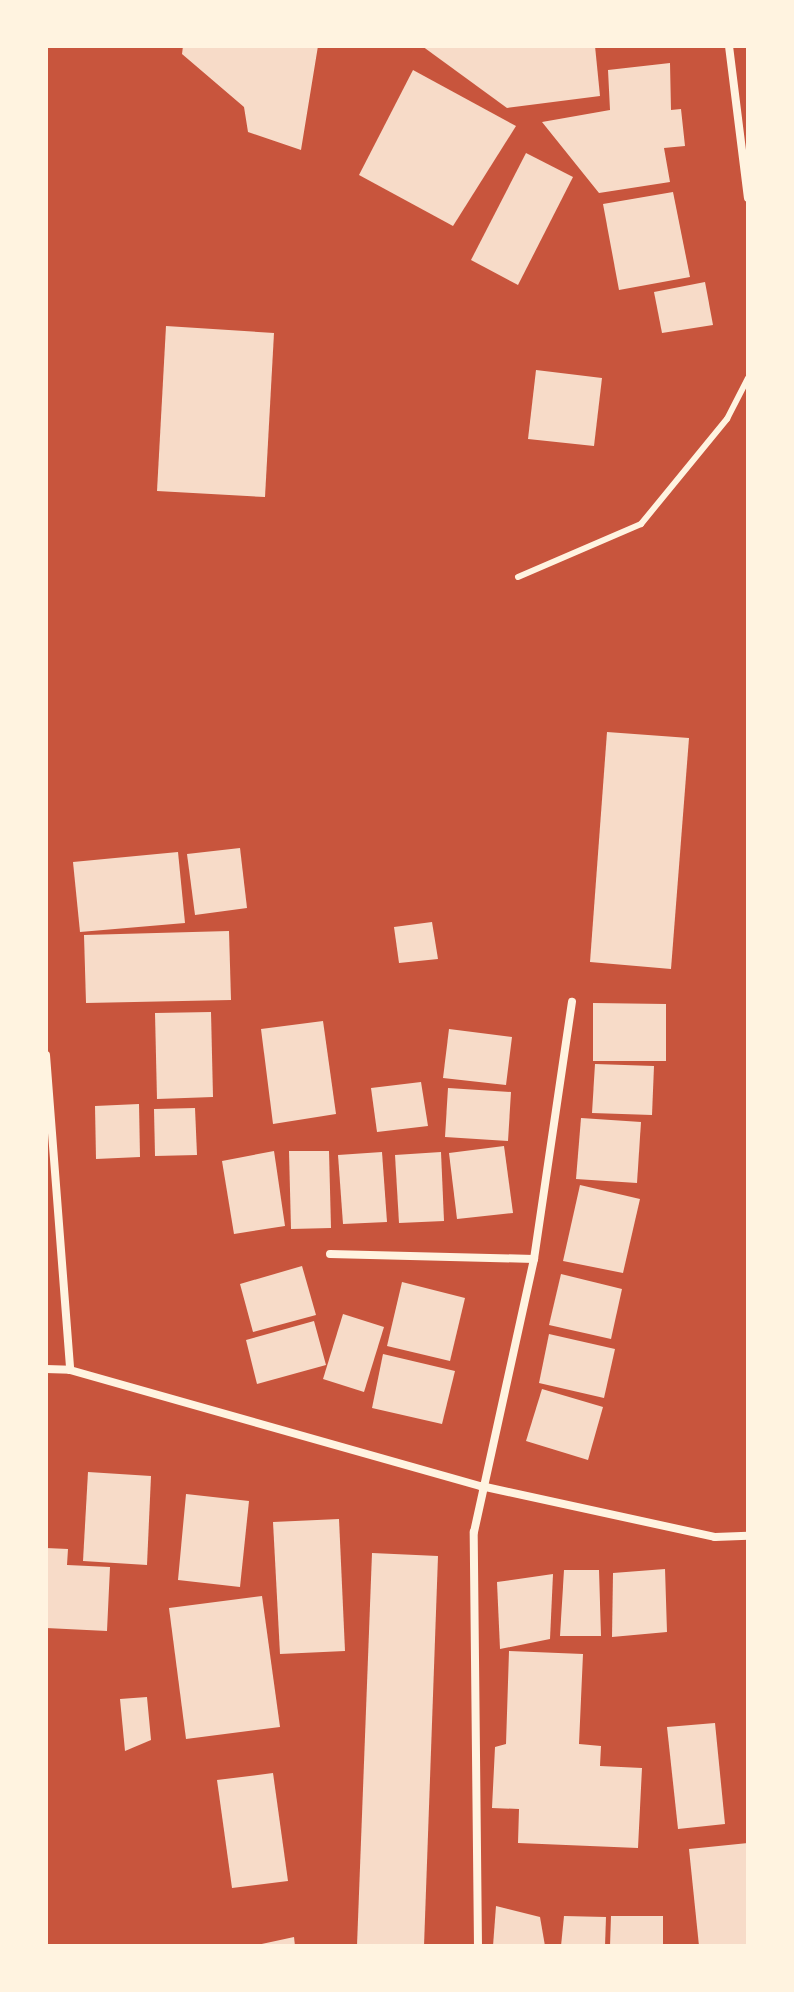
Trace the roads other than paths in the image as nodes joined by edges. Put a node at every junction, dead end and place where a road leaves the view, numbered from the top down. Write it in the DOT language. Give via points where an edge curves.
graph roads {
  1 [pos="729,46"];
  2 [pos="748,198"];
  3 [pos="748,378"];
  4 [pos="518,577"];
  5 [pos="572,1002"];
  6 [pos="46,1055"];
  7 [pos="330,1254"];
  8 [pos="534,1259"];
  9 [pos="46,1369"];
  10 [pos="70,1370"];
  11 [pos="481,1486"];
  12 [pos="748,1536"];
  13 [pos="478,1946"];
  1 -- 2 [label="street"];
  3 -- 4 [label="lane" via="727,419 641,524"];
  5 -- 8 [label="street"];
  6 -- 10 [label="street"];
  7 -- 8 [label="street"];
  8 -- 11 [label="street"];
  9 -- 10 [label="street"];
  10 -- 11 [label="street"];
  11 -- 12 [label="street" via="715,1537"];
  11 -- 13 [label="street" via="474,1532"];
}
